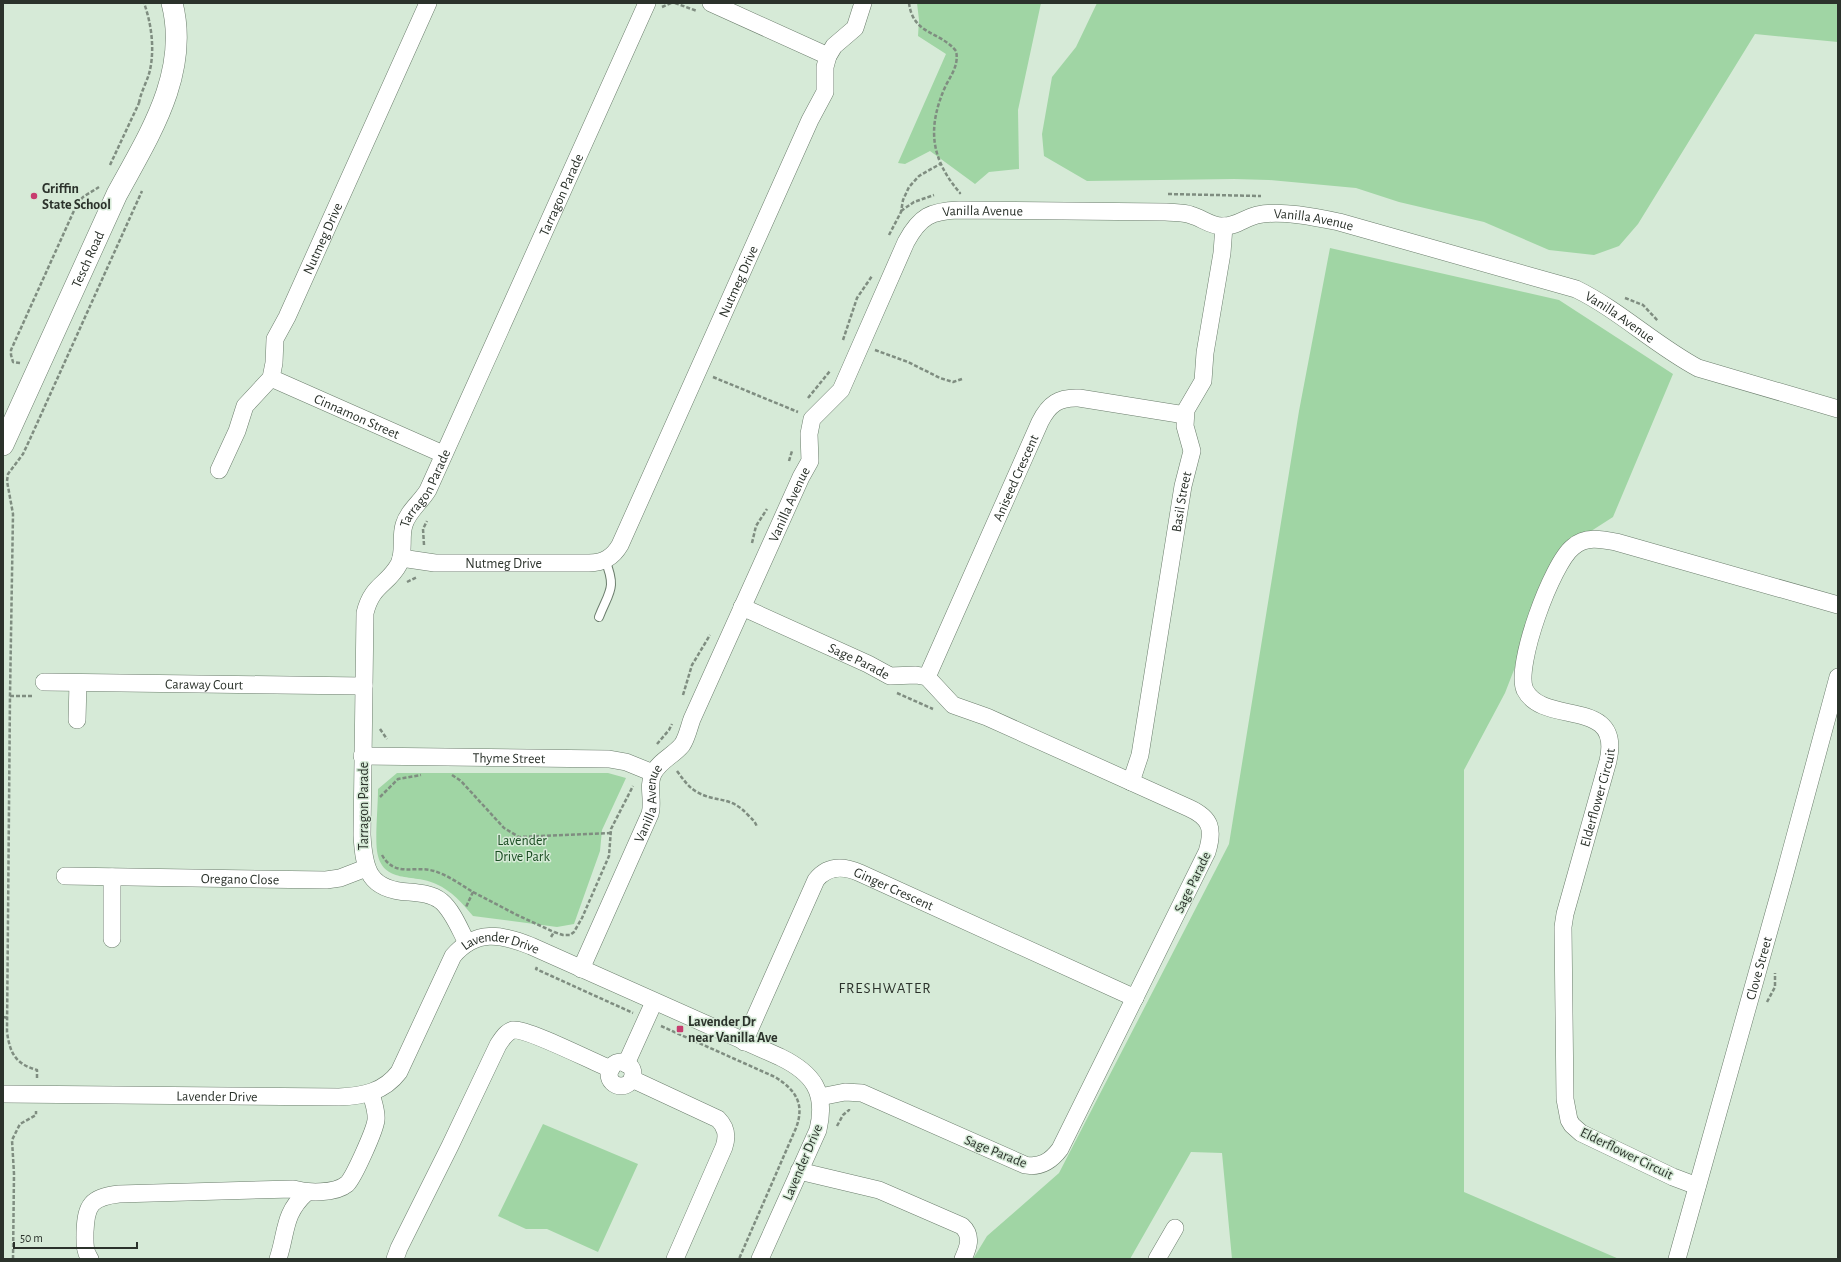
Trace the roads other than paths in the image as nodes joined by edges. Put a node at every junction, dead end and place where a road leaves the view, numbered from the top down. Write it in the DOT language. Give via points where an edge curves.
graph roads {
  1 [pos="172,3"];
  2 [pos="428,3"];
  3 [pos="647,3"];
  4 [pos="710,3"];
  5 [pos="863,3"];
  6 [pos="828,56"];
  7 [pos="1224,226"];
  8 [pos="271,378"];
  9 [pos="1838,409"];
  10 [pos="1185,415"];
  11 [pos="3,445"];
  12 [pos="444,454"];
  13 [pos="219,470"];
  14 [pos="401,558"];
  15 [pos="606,560"];
  16 [pos="1838,605"];
  17 [pos="742,607"];
  18 [pos="599,617"];
  19 [pos="927,677"];
  20 [pos="1838,677"];
  21 [pos="44,682"];
  22 [pos="78,683"];
  23 [pos="364,686"];
  24 [pos="77,720"];
  25 [pos="362,756"];
  26 [pos="653,773"];
  27 [pos="1131,782"];
  28 [pos="366,868"];
  29 [pos="65,876"];
  30 [pos="112,877"];
  31 [pos="112,939"];
  32 [pos="467,943"];
  33 [pos="581,969"];
  34 [pos="1134,998"];
  35 [pos="654,1002"];
  36 [pos="744,1042"];
  37 [pos="623,1071"];
  38 [pos="371,1093"];
  39 [pos="3,1094"];
  40 [pos="820,1097"];
  41 [pos="799,1171"];
  42 [pos="1697,1186"];
  43 [pos="268,1191"];
  44 [pos="306,1193"];
  45 [pos="289,1214"];
  46 [pos="1175,1228"];
  47 [pos="90,1259"];
  48 [pos="278,1259"];
  49 [pos="395,1259"];
  50 [pos="675,1259"];
  51 [pos="760,1259"];
  52 [pos="963,1259"];
  53 [pos="1157,1259"];
  54 [pos="1677,1259"];
  1 -- 11 [label="street, Tesch Road" via="177,36 175,67 170,87 117,194"];
  2 -- 8 [label="street, Nutmeg Drive" via="287,317 275,338"];
  3 -- 12 [label="street, Tarragon Parade"];
  4 -- 6 [label="street"];
  5 -- 6 [label="street" via="855,28 834,46"];
  6 -- 15 [label="street, Nutmeg Drive" via="825,92 810,120 620,545"];
  7 -- 9 [label="street, Vanilla Avenue" via="1235,225 1262,214 1324,218 1559,283 1589,295 1698,368"];
  7 -- 10 [label="street" via="1204,381 1188,404"];
  7 -- 17 [label="street, Vanilla Avenue" via="1213,225 1191,215 1166,212 946,210 932,213 921,220 906,242 841,390 812,419 809,464"];
  8 -- 12 [label="street, Cinnamon Street"];
  8 -- 13 [label="street" via="245,406"];
  10 -- 19 [label="street, Aniseed Crescent" via="1079,398 1061,400 1048,408"];
  10 -- 27 [label="street, Basil Street" via="1191,458 1183,486 1140,755"];
  12 -- 14 [label="street, Tarragon Parade" via="424,497 404,524"];
  14 -- 15 [label="street, Nutmeg Drive" via="442,563 589,563"];
  14 -- 23 [label="street, Tarragon Parade" via="396,569 374,592 367,606"];
  15 -- 18 [label="lane" via="612,577 612,586"];
  16 -- 42 [label="street, Elderflower Circuit" via="1616,542 1589,539 1570,549 1555,570 1543,598 1526,656 1522,677 1525,691 1529,696 1541,705 1598,723 1606,731 1611,743 1563,927 1567,1116 1572,1125 1588,1137"];
  17 -- 19 [label="street, Sage Parade" via="868,664 885,675"];
  17 -- 26 [label="street, Vanilla Avenue" via="684,741"];
  19 -- 27 [label="street, Sage Parade" via="953,705 986,717"];
  20 -- 42 [label="street, Clove Street"];
  21 -- 22 [label="street, Caraway Court"];
  22 -- 23 [label="street, Caraway Court"];
  22 -- 24 [label="street"];
  23 -- 25 [label="street, Tarragon Parade"];
  25 -- 26 [label="street, Thyme Street" via="608,759 626,762"];
  25 -- 28 [label="street, Tarragon Parade" via="362,835"];
  26 -- 33 [label="street, Vanilla Avenue" via="650,785 650,814"];
  27 -- 34 [label="street, Sage Parade" via="1197,812 1207,821 1211,837 1207,852"];
  28 -- 30 [label="street, Oregano Close" via="340,878 326,880"];
  28 -- 32 [label="street, Tarragon Parade" via="383,887 425,894 440,901 446,906"];
  29 -- 30 [label="street, Oregano Close"];
  30 -- 31 [label="street"];
  32 -- 33 [label="street, Lavender Drive" via="484,936 503,937 531,946"];
  32 -- 38 [label="street, Lavender Drive" via="449,962 399,1072 387,1084"];
  33 -- 35 [label="street, Lavender Drive"];
  34 -- 36 [label="street, Ginger Crescent" via="867,876 841,867 827,870 816,880"];
  34 -- 40 [label="street, Sage Parade" via="1060,1149 1042,1164 1025,1166 862,1093 845,1092"];
  35 -- 36 [label="street, Lavender Drive"];
  35 -- 37 [label="street"];
  36 -- 40 [label="street, Lavender Drive" via="802,1070 814,1083"];
  37 -- 49 [label="street" via="528,1032 513,1030 505,1034"];
  37 -- 50 [label="street" via="713,1116 722,1123 726,1131 724,1147"];
  38 -- 39 [label="street, Lavender Drive" via="339,1097"];
  38 -- 44 [label="street" via="375,1108 375,1125 350,1180 335,1190"];
  40 -- 41 [label="street, Lavender Drive" via="821,1114 818,1130"];
  41 -- 51 [label="street, Lavender Drive"];
  41 -- 52 [label="street" via="879,1190 962,1226 966,1230 969,1245"];
  42 -- 54 [label="street, Clove Street"];
  43 -- 44 [label="street" via="294,1189"];
  43 -- 45 [label="street"];
  43 -- 47 [label="street" via="119,1194 98,1198 90,1205 86,1215 85,1247"];
  44 -- 45 [label="street"];
  45 -- 48 [label="street"];
  46 -- 53 [label="street"];
}
